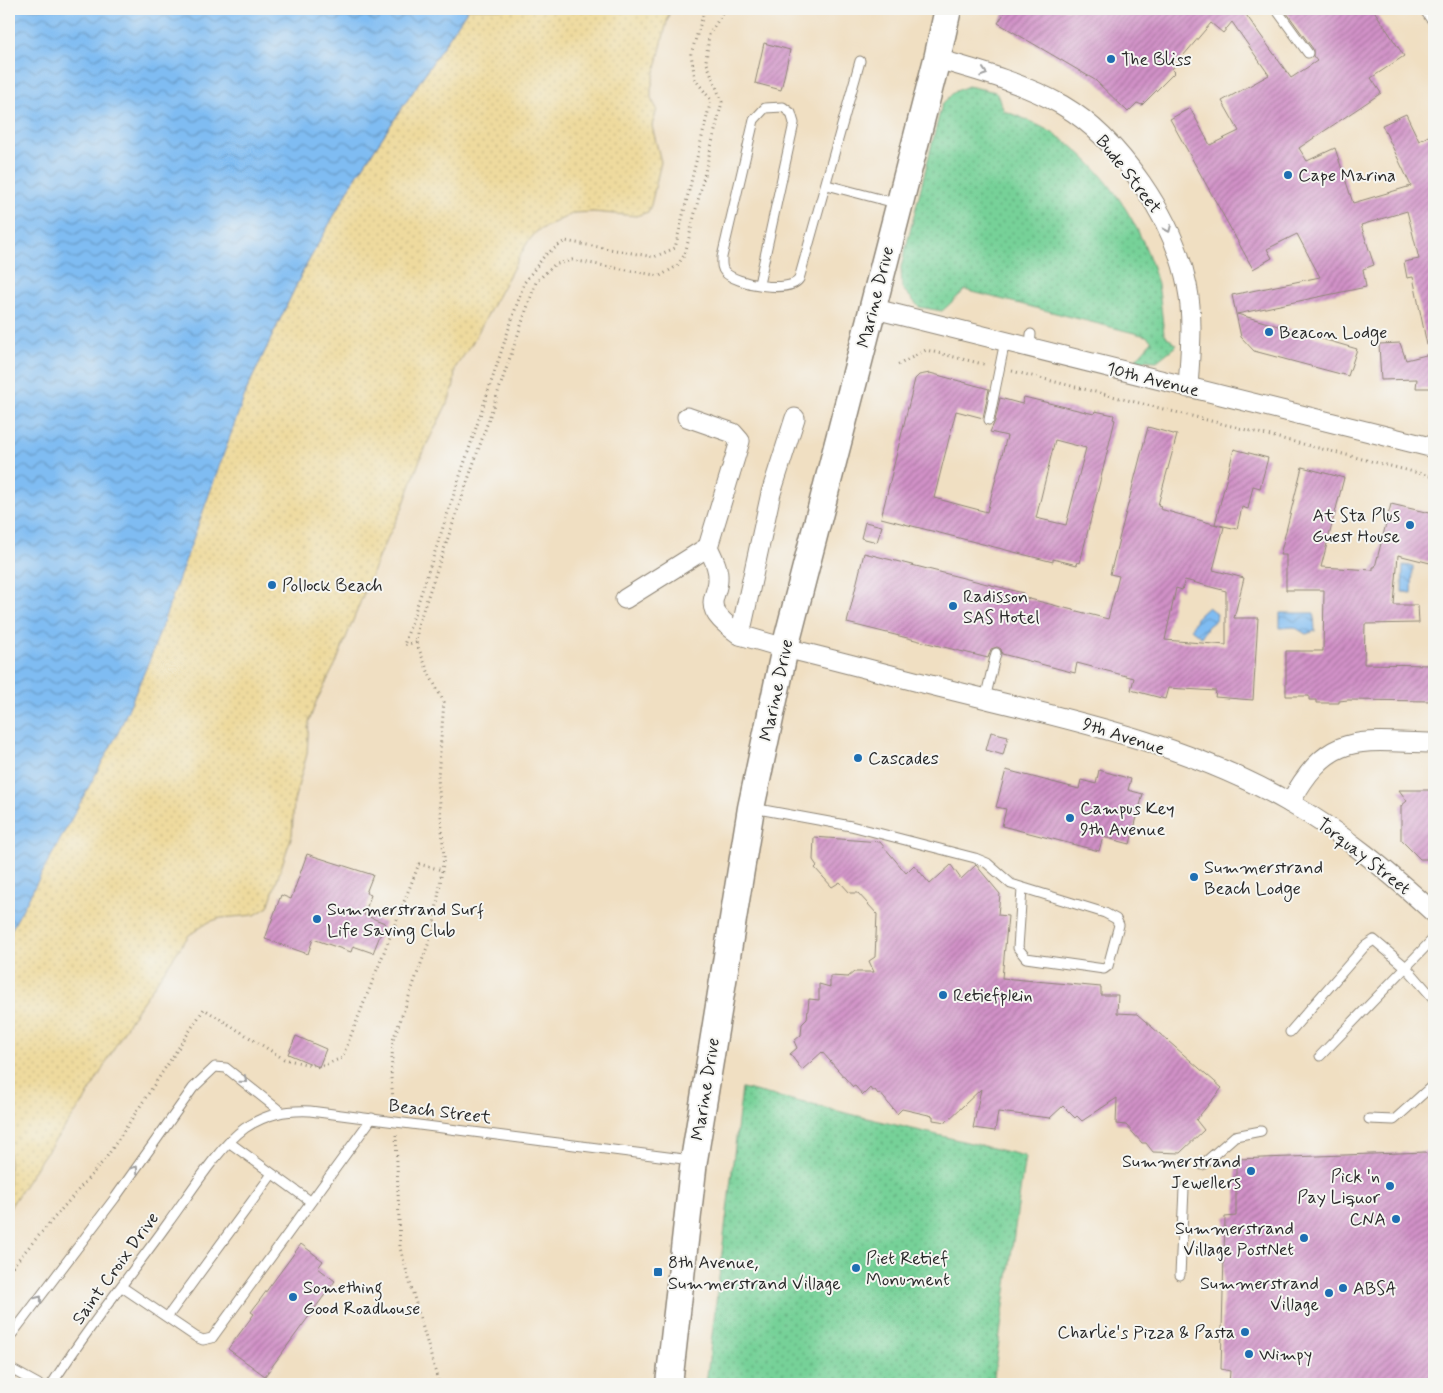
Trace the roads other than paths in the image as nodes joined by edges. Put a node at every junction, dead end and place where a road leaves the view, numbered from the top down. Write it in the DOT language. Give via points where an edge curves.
graph roads {
  1 [pos="948,9"];
  2 [pos="1276,9"];
  3 [pos="1430,9"];
  4 [pos="1434,15"];
  5 [pos="1308,53"];
  6 [pos="937,59"];
  7 [pos="860,61"];
  8 [pos="827,185"];
  9 [pos="899,204"];
  10 [pos="759,284"];
  11 [pos="871,308"];
  12 [pos="1006,341"];
  13 [pos="1188,388"];
  14 [pos="687,417"];
  15 [pos="795,418"];
  16 [pos="989,420"];
  17 [pos="1434,448"];
  18 [pos="708,547"];
  19 [pos="625,599"];
  20 [pos="740,635"];
  21 [pos="785,648"];
  22 [pos="996,653"];
  23 [pos="985,698"];
  24 [pos="1434,743"];
  25 [pos="1290,802"];
  26 [pos="751,808"];
  27 [pos="1022,889"];
  28 [pos="1434,913"];
  29 [pos="1434,938"];
  30 [pos="1406,967"];
  31 [pos="1434,999"];
  32 [pos="1290,1032"];
  33 [pos="1320,1056"];
  34 [pos="1434,1084"];
  35 [pos="280,1111"];
  36 [pos="372,1118"];
  37 [pos="1369,1119"];
  38 [pos="1261,1132"];
  39 [pos="230,1143"];
  40 [pos="694,1160"];
  41 [pos="1202,1165"];
  42 [pos="205,1173"];
  43 [pos="272,1174"];
  44 [pos="1184,1190"];
  45 [pos="310,1201"];
  46 [pos="1180,1275"];
  47 [pos="122,1287"];
  48 [pos="168,1316"];
  49 [pos="9,1338"];
  50 [pos="9,1368"];
  51 [pos="38,1384"];
  52 [pos="52,1384"];
  53 [pos="669,1384"];
  1 -- 6 [label="main road, Marine Drive"];
  2 -- 5 [label="lane"];
  3 -- 4 [label="street"];
  6 -- 9 [label="main road, Marine Drive"];
  6 -- 13 [label="street, Bude Street, one-way" via="1017,84 1061,104 1087,123 1161,214 1183,271 1191,319"];
  7 -- 8 [label="lane"];
  8 -- 9 [label="lane"];
  8 -- 10 [label="lane" via="797,283 782,288"];
  9 -- 11 [label="main road, Marine Drive"];
  10 -- 10 [label="lane" via="727,274 722,266 722,257 754,120 765,108 783,107 794,119 794,130"];
  11 -- 12 [label="street, 10th Avenue"];
  11 -- 21 [label="main road, Marine Drive"];
  12 -- 13 [label="street, 10th Avenue" via="1030,341"];
  12 -- 16 [label="lane"];
  13 -- 17 [label="street, 10th Avenue"];
  14 -- 18 [label="street" via="733,433 740,441"];
  15 -- 20 [label="street" via="771,493"];
  18 -- 19 [label="street"];
  18 -- 20 [label="street" via="717,569 714,610"];
  20 -- 21 [label="street, 9th Avenue"];
  21 -- 23 [label="street, 9th Avenue"];
  21 -- 26 [label="main road, Marine Drive"];
  22 -- 23 [label="lane"];
  23 -- 25 [label="street, 9th Avenue" via="1157,745 1234,774"];
  24 -- 25 [label="street" via="1358,742 1340,747 1310,769"];
  25 -- 28 [label="street, Torquay Street" via="1376,861"];
  26 -- 27 [label="lane" via="850,826 975,858"];
  26 -- 40 [label="main road, Marine Drive"];
  27 -- 27 [label="lane" via="1067,900 1116,919 1119,930 1108,966 1104,969 1022,955 1018,948"];
  29 -- 30 [label="lane"];
  30 -- 31 [label="lane"];
  30 -- 32 [label="lane" via="1378,942 1370,941"];
  30 -- 33 [label="lane"];
  34 -- 37 [label="lane" via="1394,1120"];
  35 -- 36 [label="lane, Beach Street"];
  35 -- 39 [label="lane, Beach Street" via="245,1128"];
  49 -- 35 [label="lane, one-way" via="104,1214 193,1088 209,1072 215,1068 226,1068"];
  36 -- 40 [label="lane, Beach Street"];
  36 -- 45 [label="lane"];
  38 -- 41 [label="lane" via="1236,1136"];
  39 -- 42 [label="lane, Beach Street"];
  39 -- 43 [label="lane"];
  40 -- 53 [label="main road, Marine Drive"];
  42 -- 47 [label="lane, Saint Croix Drive"];
  43 -- 45 [label="lane"];
  43 -- 48 [label="lane"];
  44 -- 46 [label="lane"];
  45 -- 48 [label="lane" via="212,1338 201,1339"];
  47 -- 48 [label="lane"];
  47 -- 52 [label="lane, Saint Croix Drive"];
  50 -- 51 [label="lane"];
}
